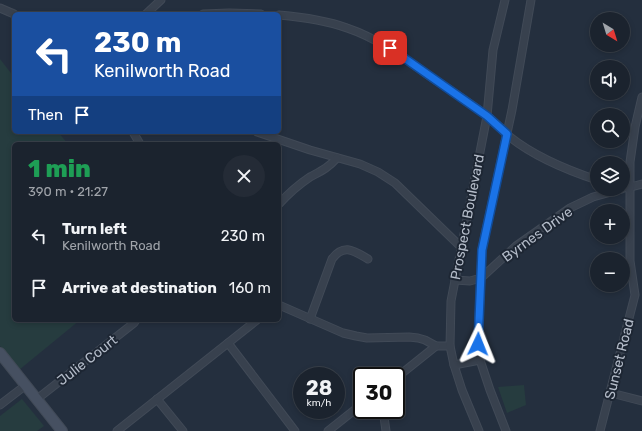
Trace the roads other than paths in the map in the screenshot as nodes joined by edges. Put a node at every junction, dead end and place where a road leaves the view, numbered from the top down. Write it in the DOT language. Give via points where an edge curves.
graph roads {
  1 [pos="161,0"];
  2 [pos="505,0"];
  3 [pos="531,0"];
  4 [pos="0,8"];
  5 [pos="148,12"];
  6 [pos="12,13"];
  7 [pos="281,15"];
  8 [pos="642,97"];
  9 [pos="487,116"];
  10 [pos="262,134"];
  11 [pos="507,134"];
  12 [pos="337,158"];
  13 [pos="630,162"];
  14 [pos="590,178"];
  15 [pos="642,184"];
  16 [pos="630,187"];
  17 [pos="596,196"];
  18 [pos="625,196"];
  19 [pos="281,202"];
  20 [pos="462,248"];
  21 [pos="368,258"];
  22 [pos="481,278"];
  23 [pos="455,280"];
  24 [pos="638,296"];
  25 [pos="281,306"];
  26 [pos="310,319"];
  27 [pos="135,322"];
  28 [pos="254,322"];
  29 [pos="228,343"];
  30 [pos="436,346"];
  31 [pos="450,346"];
  32 [pos="0,353"];
  33 [pos="480,360"];
  34 [pos="454,365"];
  35 [pos="405,371"];
  36 [pos="26,385"];
  37 [pos="611,393"];
  38 [pos="37,399"];
  39 [pos="157,399"];
  40 [pos="642,400"];
  41 [pos="0,405"];
  42 [pos="353,411"];
  43 [pos="384,419"];
  44 [pos="62,431"];
  45 [pos="117,431"];
  46 [pos="183,431"];
  47 [pos="295,431"];
  48 [pos="328,431"];
  49 [pos="386,431"];
  50 [pos="480,431"];
  51 [pos="506,431"];
  52 [pos="600,431"];
  1 -- 5 [label="street"];
  2 -- 9 [label="street, Prospect Boulevard" via="493,50"];
  3 -- 11 [label="street, Prospect Boulevard"];
  4 -- 6 [label="street"];
  7 -- 9 [label="street" via="319,20 363,34 390,48"];
  8 -- 13 [label="street, Sunset Road"];
  9 -- 11 [label="street"];
  9 -- 20 [label="street, Prospect Boulevard"];
  10 -- 12 [label="street"];
  11 -- 14 [label="street" via="532,152"];
  11 -- 22 [label="street, Prospect Boulevard" via="482,250"];
  12 -- 19 [label="street" via="326,169 292,190"];
  12 -- 20 [label="street" via="369,168 387,177"];
  15 -- 16 [label="street, Byrnes Drive"];
  17 -- 22 [label="street, Byrnes Drive" via="570,208 516,246"];
  18 -- 24 [label="street, Sunset Road" via="630,261"];
  20 -- 23 [label="street, Prospect Boulevard"];
  21 -- 26 [label="street" via="346,249 335,254"];
  22 -- 23 [label="street" via="470,281"];
  22 -- 33 [label="street, Prospect Boulevard" via="478,344"];
  23 -- 31 [label="street, Prospect Boulevard" via="451,301"];
  24 -- 37 [label="street, Sunset Road"];
  25 -- 26 [label="street"];
  26 -- 30 [label="street" via="356,336 418,338"];
  27 -- 38 [label="street, Julie Court"];
  28 -- 29 [label="street"];
  29 -- 39 [label="street"];
  29 -- 47 [label="street"];
  30 -- 31 [label="street"];
  30 -- 35 [label="street"];
  31 -- 34 [label="street, Prospect Boulevard"];
  32 -- 36 [label="main road"];
  33 -- 34 [label="street"];
  33 -- 51 [label="street, Prospect Boulevard"];
  34 -- 50 [label="street, Prospect Boulevard"];
  36 -- 38 [label="main road"];
  36 -- 41 [label="street"];
  37 -- 40 [label="street"];
  37 -- 52 [label="street, Sunset Road"];
  38 -- 44 [label="main road"];
  39 -- 45 [label="street"];
  39 -- 46 [label="street"];
  42 -- 48 [label="street"];
  43 -- 49 [label="street"];
}
